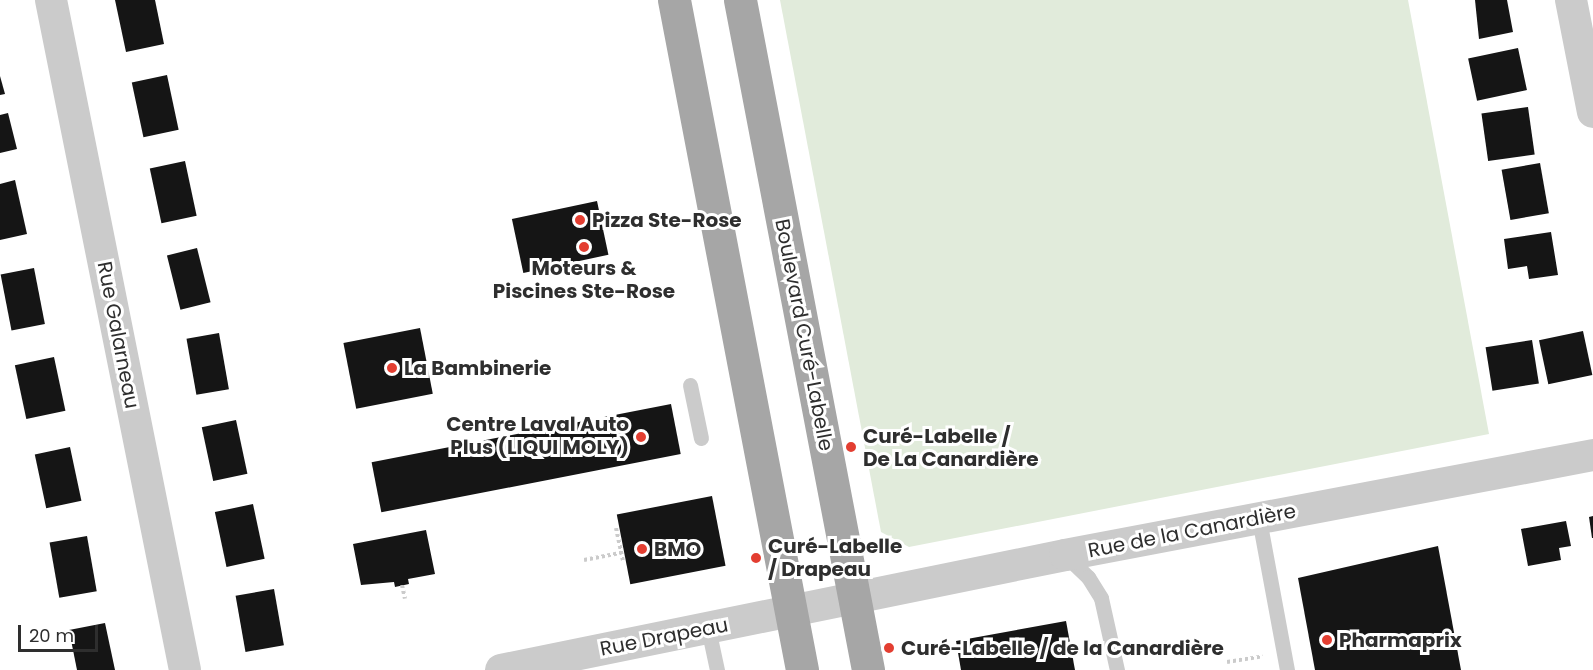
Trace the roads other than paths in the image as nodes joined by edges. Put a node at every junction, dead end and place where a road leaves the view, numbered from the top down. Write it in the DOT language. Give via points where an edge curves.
graph roads {
  1 [pos="51,0"];
  2 [pos="674,0"];
  3 [pos="740,0"];
  4 [pos="1571,0"];
  5 [pos="1593,112"];
  6 [pos="690,385"];
  7 [pos="701,438"];
  8 [pos="1593,455"];
  9 [pos="1259,519"];
  10 [pos="1065,555"];
  11 [pos="855,597"];
  12 [pos="791,612"];
  13 [pos="708,628"];
  14 [pos="520,668"];
  15 [pos="185,670"];
  16 [pos="717,670"];
  17 [pos="802,670"];
  18 [pos="868,670"];
  19 [pos="1117,670"];
  20 [pos="1287,670"];
  1 -- 15 [label="street, Rue Galarneau"];
  2 -- 12 [label="main road"];
  3 -- 11 [label="main road, Boulevard Curé-Labelle"];
  4 -- 5 [label="street"];
  6 -- 7 [label="lane"];
  8 -- 9 [label="street, Rue de la Canardière"];
  9 -- 10 [label="street, Rue de la Canardière"];
  9 -- 20 [label="lane"];
  10 -- 11 [label="street, Rue de la Canardière"];
  10 -- 19 [label="lane" via="1088,577 1101,598"];
  11 -- 12 [label="street, Rue de la Canardière"];
  11 -- 18 [label="main road, Boulevard Curé-Labelle"];
  12 -- 13 [label="street, Rue Drapeau"];
  12 -- 17 [label="main road"];
  13 -- 14 [label="street, Rue Drapeau"];
  13 -- 16 [label="lane"];
}
